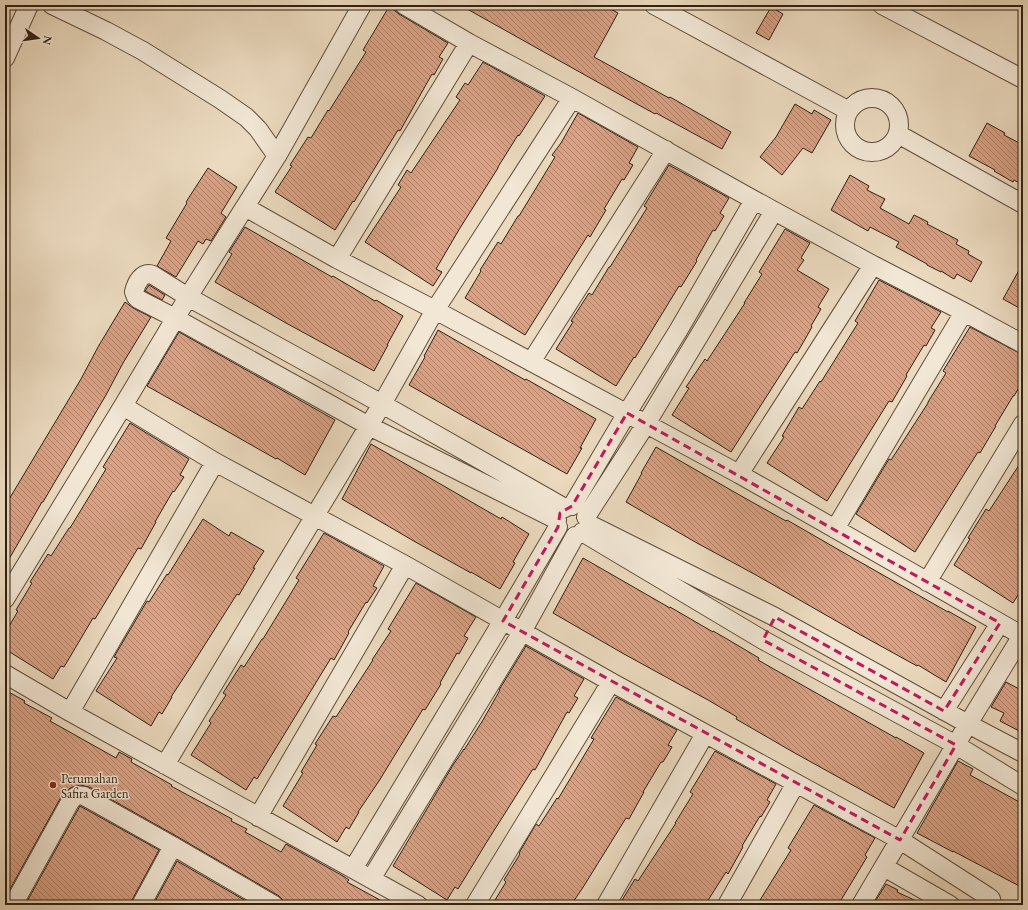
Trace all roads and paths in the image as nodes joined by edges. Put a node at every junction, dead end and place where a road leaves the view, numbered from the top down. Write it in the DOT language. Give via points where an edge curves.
graph roads {
  1 [pos="29,5"];
  2 [pos="52,5"];
  3 [pos="362,5"];
  4 [pos="404,5"];
  5 [pos="654,5"];
  6 [pos="882,5"];
  7 [pos="469,43"];
  8 [pos="5,58"];
  9 [pos="1023,79"];
  10 [pos="572,98"];
  11 [pos="849,111"];
  12 [pos="898,134"];
  13 [pos="666,150"];
  14 [pos="277,156"];
  15 [pos="754,200"];
  16 [pos="1023,204"];
  17 [pos="245,207"];
  18 [pos="774,211"];
  19 [pos="337,259"];
  20 [pos="873,265"];
  21 [pos="188,297"];
  22 [pos="436,310"];
  23 [pos="964,312"];
  24 [pos="175,318"];
  25 [pos="678,331"];
  26 [pos="696,342"];
  27 [pos="1023,344"];
  28 [pos="531,362"];
  29 [pos="382,404"];
  30 [pos="123,406"];
  31 [pos="627,413"];
  32 [pos="646,424"];
  33 [pos="1023,424"];
  34 [pos="369,426"];
  35 [pos="215,462"];
  36 [pos="739,474"];
  37 [pos="563,515"];
  38 [pos="315,516"];
  39 [pos="583,527"];
  40 [pos="835,529"];
  41 [pos="405,565"];
  42 [pos="927,582"];
  43 [pos="5,599"];
  44 [pos="775,617"];
  45 [pos="503,621"];
  46 [pos="1000,623"];
  47 [pos="522,632"];
  48 [pos="1023,636"];
  49 [pos="763,640"];
  50 [pos="5,674"];
  51 [pos="611,682"];
  52 [pos="944,711"];
  53 [pos="70,712"];
  54 [pos="968,724"];
  55 [pos="705,734"];
  56 [pos="956,745"];
  57 [pos="1023,753"];
  58 [pos="165,765"];
  59 [pos="796,783"];
  60 [pos="1023,786"];
  61 [pos="258,817"];
  62 [pos="900,840"];
  63 [pos="173,846"];
  64 [pos="884,867"];
  65 [pos="353,869"];
  66 [pos="371,879"];
  67 [pos="271,904"];
  68 [pos="13,905"];
  69 [pos="141,905"];
  70 [pos="418,905"];
  71 [pos="476,905"];
  72 [pos="606,905"];
  73 [pos="727,905"];
  74 [pos="861,905"];
  75 [pos="950,905"];
  76 [pos="992,905"];
  1 -- 8 [label="street"];
  2 -- 14 [label="street" via="143,51 246,116"];
  3 -- 14 [label="street"];
  4 -- 7 [label="street"];
  5 -- 11 [label="street"];
  6 -- 9 [label="street"];
  7 -- 10 [label="street"];
  7 -- 19 [label="street"];
  10 -- 13 [label="street"];
  10 -- 22 [label="street"];
  11 -- 12 [label="street" via="857,103 867,99 878,99 889,104 896,112"];
  11 -- 12 [label="street" via="845,123 847,136 855,147 866,152 880,152 891,145"];
  12 -- 16 [label="street"];
  13 -- 15 [label="street"];
  13 -- 28 [label="street"];
  14 -- 17 [label="street"];
  15 -- 18 [label="street"];
  15 -- 25 [label="street"];
  17 -- 19 [label="street"];
  17 -- 21 [label="street"];
  18 -- 20 [label="street"];
  18 -- 26 [label="street"];
  19 -- 22 [label="street"];
  20 -- 23 [label="street"];
  20 -- 36 [label="street"];
  21 -- 24 [label="street"];
  21 -- 24 [label="street" via="150,274 143,275 139,280 134,292 136,297"];
  21 -- 29 [label="street"];
  22 -- 28 [label="street"];
  22 -- 29 [label="street"];
  23 -- 27 [label="street"];
  23 -- 40 [label="street"];
  24 -- 30 [label="street"];
  24 -- 34 [label="street"];
  25 -- 26 [label="street"];
  25 -- 31 [label="street"];
  26 -- 32 [label="street"];
  28 -- 31 [label="street"];
  29 -- 34 [label="street"];
  29 -- 37 [label="street"];
  30 -- 35 [label="street"];
  30 -- 43 [label="street"];
  31 -- 32 [label="street"];
  31 -- 37 [label="street"];
  32 -- 36 [label="street"];
  32 -- 39 [label="street"];
  33 -- 42 [label="street"];
  34 -- 37 [label="street"];
  34 -- 38 [label="street"];
  35 -- 38 [label="street"];
  35 -- 53 [label="street"];
  36 -- 40 [label="street"];
  37 -- 39 [label="street" via="581,510 584,513"];
  37 -- 39 [label="street" via="560,530 565,535 568,536"];
  37 -- 45 [label="street"];
  38 -- 41 [label="street"];
  38 -- 58 [label="street"];
  39 -- 44 [label="street"];
  39 -- 47 [label="street"];
  39 -- 49 [label="street"];
  40 -- 42 [label="street"];
  41 -- 45 [label="street"];
  41 -- 61 [label="street"];
  42 -- 46 [label="street"];
  44 -- 49 [label="street"];
  44 -- 52 [label="street"];
  45 -- 47 [label="street"];
  45 -- 65 [label="street"];
  46 -- 48 [label="street"];
  46 -- 52 [label="street"];
  47 -- 51 [label="street"];
  47 -- 66 [label="street"];
  48 -- 54 [label="street"];
  49 -- 56 [label="street"];
  50 -- 53 [label="street"];
  51 -- 55 [label="street"];
  51 -- 71 [label="street"];
  52 -- 54 [label="street"];
  53 -- 58 [label="street"];
  54 -- 56 [label="street"];
  54 -- 57 [label="street"];
  55 -- 59 [label="street"];
  55 -- 72 [label="street"];
  56 -- 60 [label="street"];
  56 -- 62 [label="street"];
  58 -- 61 [label="street"];
  59 -- 62 [label="street"];
  59 -- 73 [label="street"];
  61 -- 65 [label="street"];
  62 -- 64 [label="street"];
  62 -- 76 [label="street" via="987,896 991,899"];
  63 -- 67 [label="street"];
  63 -- 68 [label="street" via="84,796 76,795"];
  63 -- 69 [label="street"];
  64 -- 74 [label="street"];
  64 -- 75 [label="street"];
  65 -- 66 [label="street"];
  66 -- 70 [label="street"];
}
